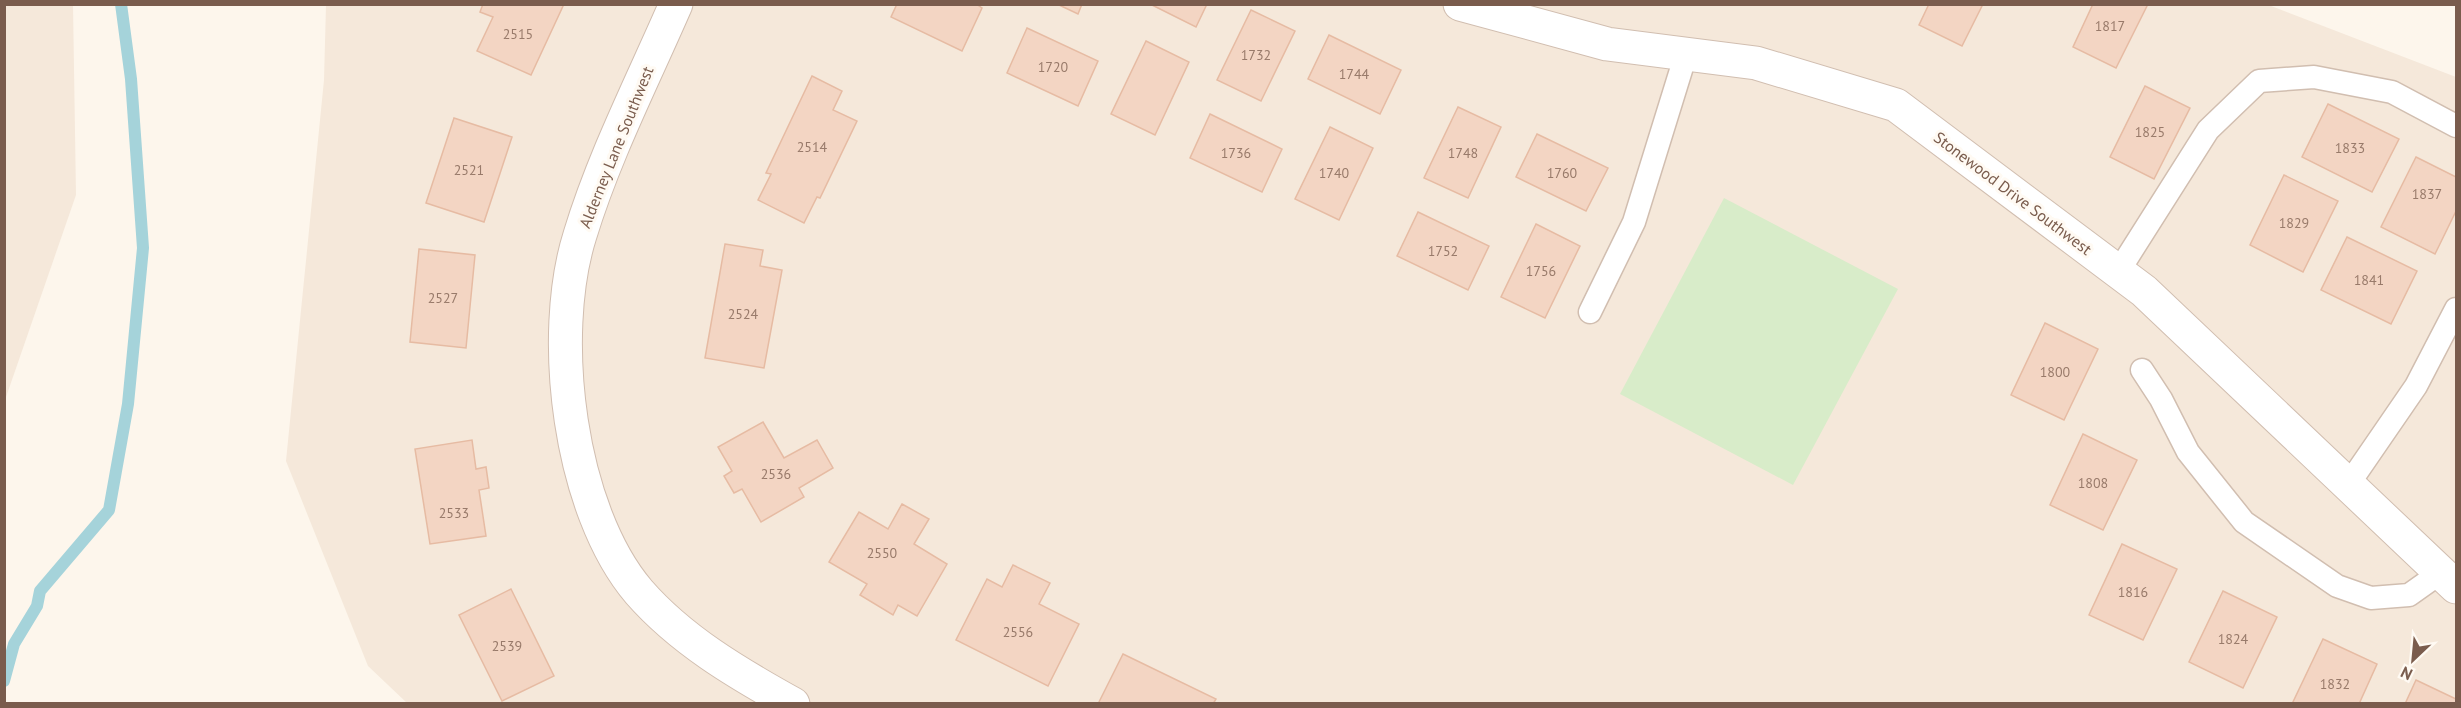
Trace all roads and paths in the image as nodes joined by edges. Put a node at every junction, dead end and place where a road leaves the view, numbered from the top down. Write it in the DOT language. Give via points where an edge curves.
graph roads {
  1 [pos="676,4"];
  2 [pos="1460,4"];
  3 [pos="1686,54"];
  4 [pos="2457,126"];
  5 [pos="2118,272"];
  6 [pos="2457,309"];
  7 [pos="1590,312"];
  8 [pos="2142,370"];
  9 [pos="2348,485"];
  10 [pos="2448,580"];
  11 [pos="792,704"];
  1 -- 11 [label="street, Alderney Lane Southwest" via="579,237 569,292 565,348 571,421 587,494 609,546 638,591 678,630 739,674"];
  2 -- 3 [label="street, Stonewood Drive Southwest" via="1607,44"];
  3 -- 5 [label="street, Stonewood Drive Southwest" via="1756,63 1896,105"];
  3 -- 7 [label="lane" via="1634,222"];
  4 -- 5 [label="lane" via="2392,92 2314,77 2259,81 2208,130"];
  5 -- 9 [label="street, Stonewood Drive Southwest" via="2145,291"];
  6 -- 9 [label="lane" via="2416,386"];
  8 -- 10 [label="lane" via="2188,452 2244,522 2337,586 2371,598 2409,595"];
  9 -- 10 [label="street, Stonewood Drive Southwest"];
}
